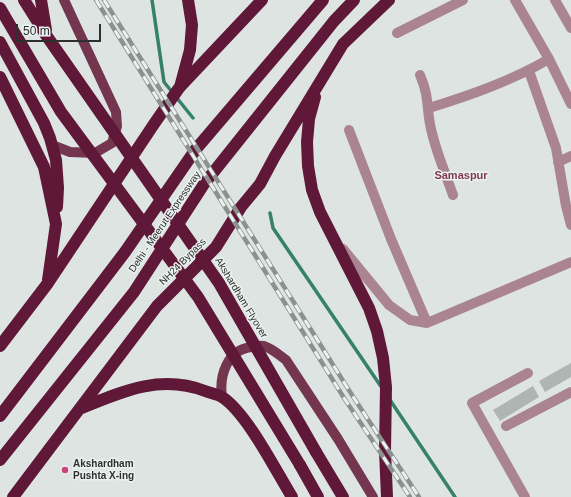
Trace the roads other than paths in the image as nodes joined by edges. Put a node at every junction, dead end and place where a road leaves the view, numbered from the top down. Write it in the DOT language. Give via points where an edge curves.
graph roads {
  1 [pos="24,0"];
  2 [pos="41,0"];
  3 [pos="64,0"];
  4 [pos="188,0"];
  5 [pos="262,0"];
  6 [pos="323,0"];
  7 [pos="354,0"];
  8 [pos="389,0"];
  9 [pos="464,0"];
  10 [pos="515,0"];
  11 [pos="556,0"];
  12 [pos="0,8"];
  13 [pos="571,28"];
  14 [pos="398,33"];
  15 [pos="46,36"];
  16 [pos="0,42"];
  17 [pos="549,59"];
  18 [pos="529,71"];
  19 [pos="323,75"];
  20 [pos="420,75"];
  21 [pos="0,77"];
  22 [pos="180,88"];
  23 [pos="571,104"];
  24 [pos="429,108"];
  25 [pos="349,130"];
  26 [pos="52,145"];
  27 [pos="571,156"];
  28 [pos="558,162"];
  29 [pos="453,195"];
  30 [pos="568,205"];
  31 [pos="56,224"];
  32 [pos="571,225"];
  33 [pos="330,233"];
  34 [pos="571,262"];
  35 [pos="48,283"];
  36 [pos="427,323"];
  37 [pos="0,346"];
  38 [pos="528,373"];
  39 [pos="571,392"];
  40 [pos="222,397"];
  41 [pos="80,408"];
  42 [pos="0,416"];
  43 [pos="506,426"];
  44 [pos="0,460"];
  45 [pos="13,497"];
  46 [pos="292,497"];
  47 [pos="318,497"];
  48 [pos="344,497"];
  49 [pos="372,497"];
  50 [pos="387,497"];
  51 [pos="525,497"];
  1 -- 15 [label="highway, Akshardham Flyover"];
  2 -- 15 [label="highway"];
  3 -- 26 [label="main road" via="116,112 117,126 112,143 95,153 70,152"];
  4 -- 22 [label="highway" via="192,25 190,50"];
  5 -- 22 [label="highway"];
  6 -- 42 [label="highway, Delhi - Meerut Expressway" via="196,149 125,252"];
  7 -- 44 [label="highway, Delhi - Meerut Expressway" via="334,21 204,184 134,292"];
  8 -- 19 [label="highway, NH24 Bypass" via="343,44"];
  9 -- 14 [label="street"];
  10 -- 17 [label="street"];
  11 -- 13 [label="street"];
  12 -- 47 [label="highway, bridge" via="61,112 198,297"];
  15 -- 48 [label="highway, Akshardham Flyover, bridge" via="219,282"];
  16 -- 26 [label="highway" via="44,123"];
  17 -- 18 [label="street"];
  17 -- 23 [label="street"];
  18 -- 24 [label="street" via="493,87"];
  18 -- 28 [label="street" via="551,132"];
  19 -- 33 [label="highway" via="309,119 307,142 312,190"];
  19 -- 41 [label="highway, NH24 Bypass" via="260,184 241,207 216,247 157,306"];
  20 -- 24 [label="street" via="426,86"];
  21 -- 31 [label="highway" via="44,167"];
  22 -- 35 [label="highway"];
  24 -- 29 [label="street" via="432,133"];
  25 -- 36 [label="street"];
  26 -- 31 [label="highway" via="58,188"];
  27 -- 28 [label="street"];
  28 -- 30 [label="street"];
  30 -- 32 [label="street"];
  31 -- 35 [label="highway"];
  33 -- 36 [label="street" via="389,305 410,320"];
  33 -- 50 [label="highway" via="369,308 384,358"];
  34 -- 36 [label="street"];
  35 -- 37 [label="highway"];
  38 -- 51 [label="street" via="472,403"];
  39 -- 43 [label="street"];
  40 -- 41 [label="highway" via="196,387 169,384 141,386"];
  40 -- 46 [label="highway" via="237,411 254,434"];
  40 -- 49 [label="main road" via="222,374 234,355 243,348 263,346 273,350 286,360 338,439"];
  41 -- 45 [label="highway, NH24 Bypass"];
}
